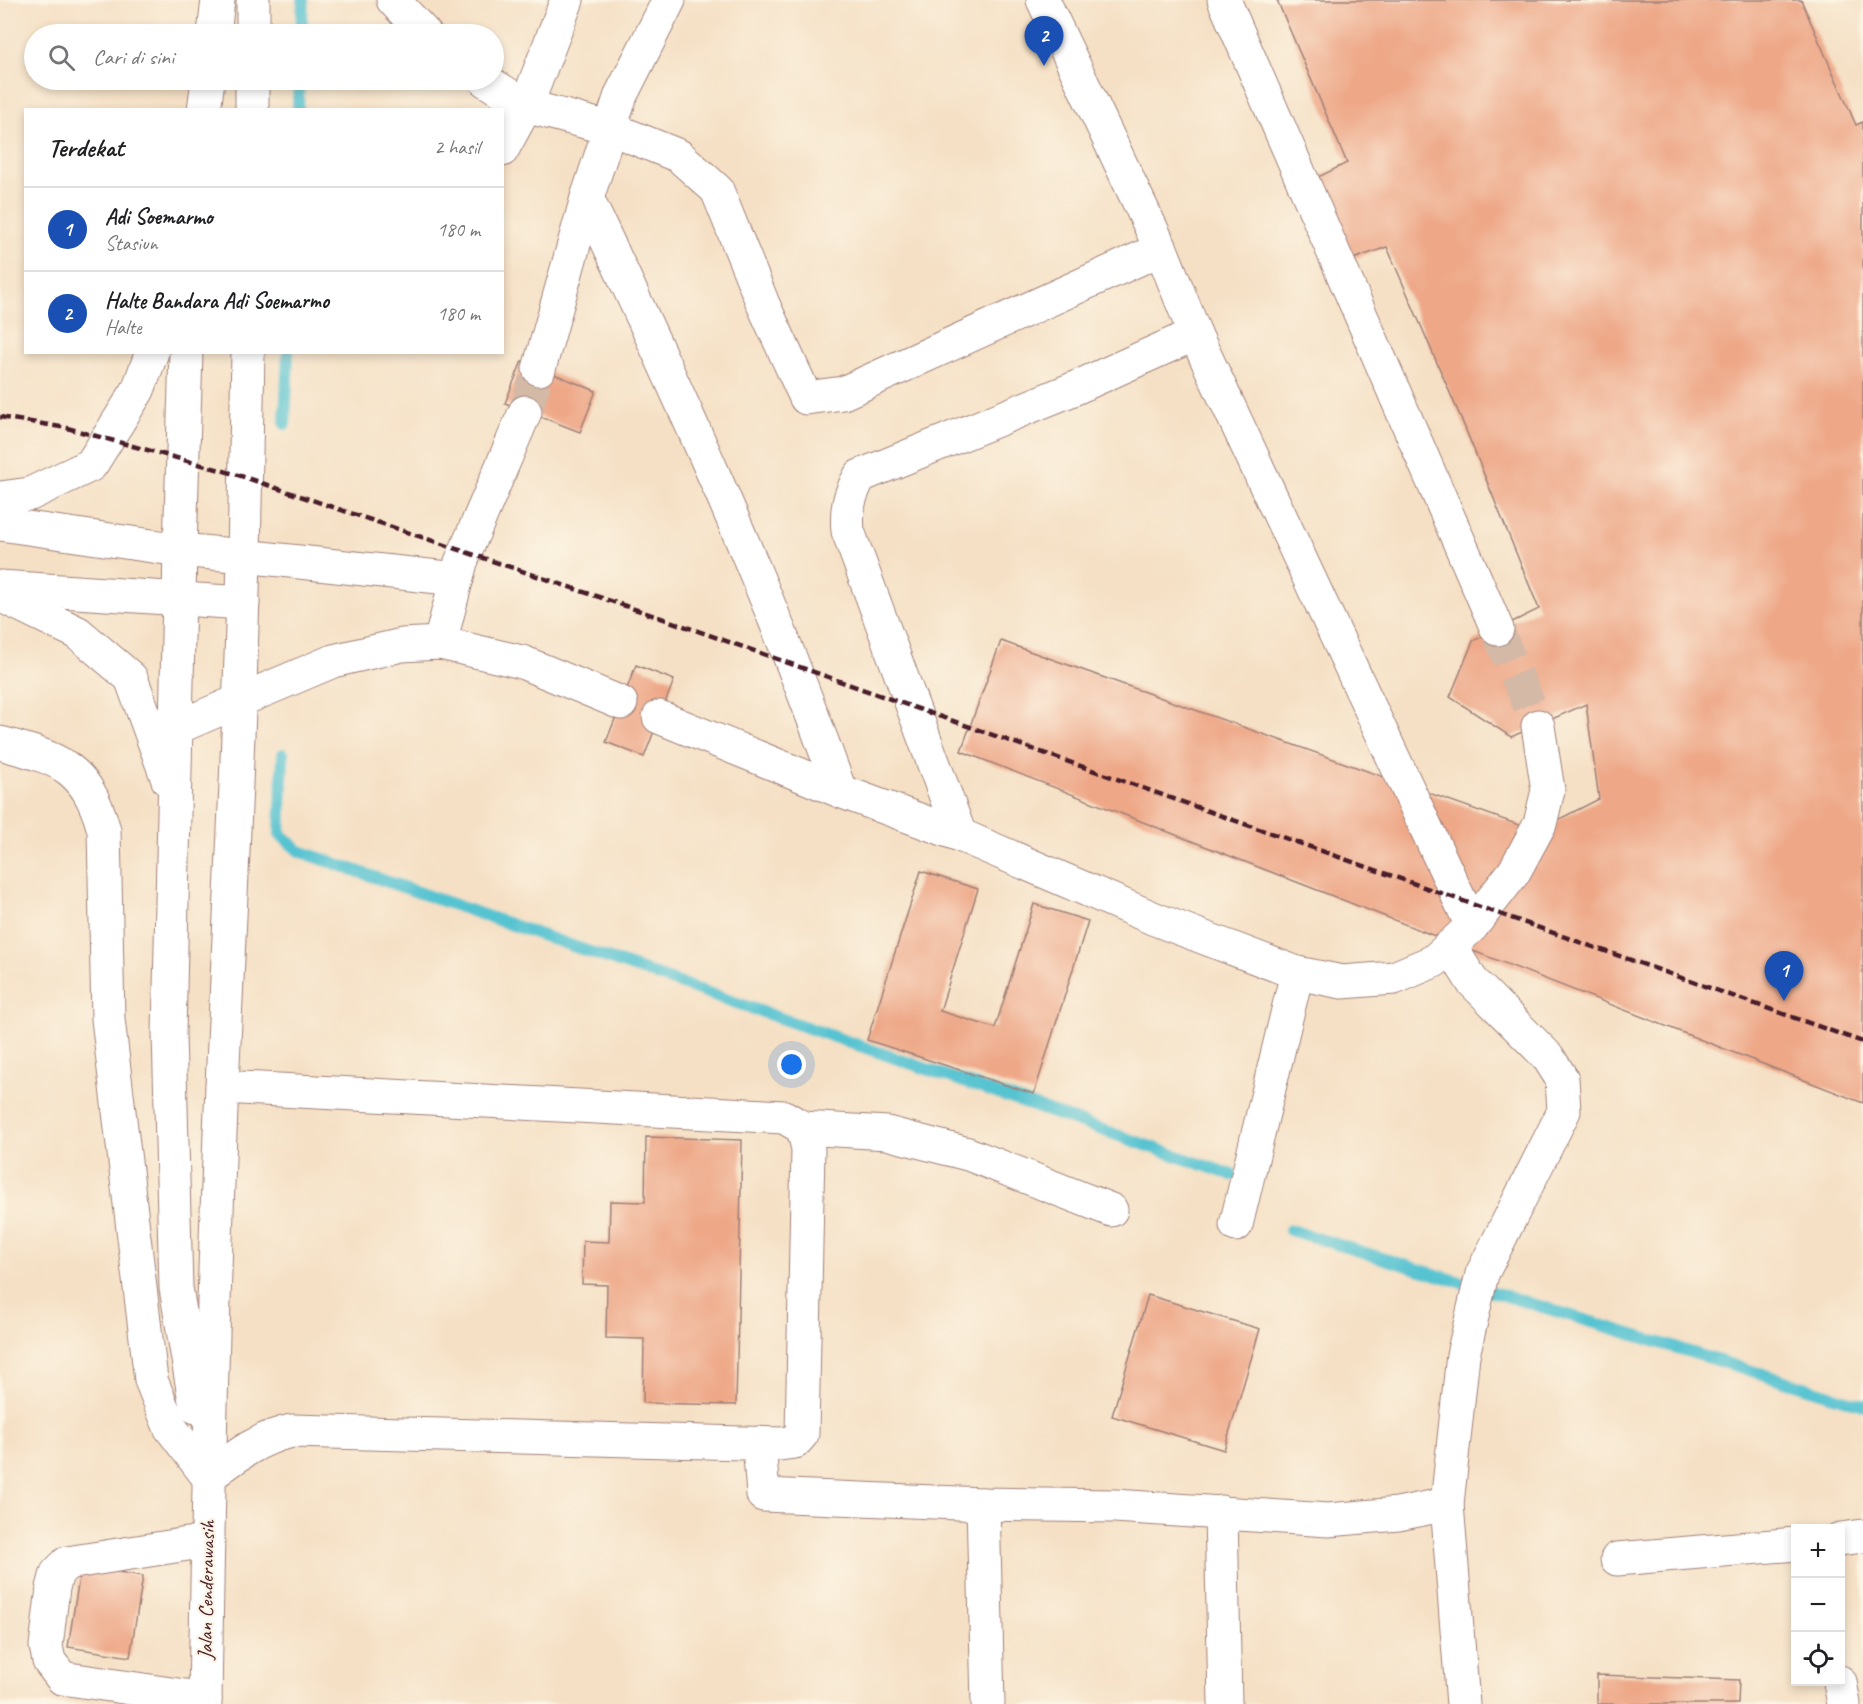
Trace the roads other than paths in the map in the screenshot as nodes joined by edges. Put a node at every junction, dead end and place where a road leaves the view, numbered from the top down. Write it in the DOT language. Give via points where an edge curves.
graph roads {
  1 [pos="218,0"];
  2 [pos="253,0"];
  3 [pos="393,0"];
  4 [pos="567,0"];
  5 [pos="669,0"];
  6 [pos="1043,0"];
  7 [pos="1224,0"];
  8 [pos="215,24"];
  9 [pos="253,24"];
  10 [pos="416,24"];
  11 [pos="207,90"];
  12 [pos="252,90"];
  13 [pos="501,90"];
  14 [pos="526,106"];
  15 [pos="204,108"];
  16 [pos="252,108"];
  17 [pos="612,129"];
  18 [pos="504,146"];
  19 [pos="587,198"];
  20 [pos="1161,249"];
  21 [pos="1195,334"];
  22 [pos="151,354"];
  23 [pos="186,354"];
  24 [pos="248,354"];
  25 [pos="539,369"];
  26 [pos="525,412"];
  27 [pos="0,498"];
  28 [pos="0,524"];
  29 [pos="180,550"];
  30 [pos="244,556"];
  31 [pos="457,579"];
  32 [pos="0,587"];
  33 [pos="0,595"];
  34 [pos="179,599"];
  35 [pos="243,603"];
  36 [pos="1497,629"];
  37 [pos="440,643"];
  38 [pos="241,700"];
  39 [pos="621,703"];
  40 [pos="659,717"];
  41 [pos="1538,726"];
  42 [pos="176,728"];
  43 [pos="0,743"];
  44 [pos="840,791"];
  45 [pos="175,799"];
  46 [pos="960,835"];
  47 [pos="1461,936"];
  48 [pos="1297,973"];
  49 [pos="222,1087"];
  50 [pos="802,1128"];
  51 [pos="1111,1210"];
  52 [pos="1236,1225"];
  53 [pos="759,1443"];
  54 [pos="208,1477"];
  55 [pos="983,1504"];
  56 [pos="1447,1504"];
  57 [pos="1221,1512"];
  58 [pos="1863,1536"];
  59 [pos="1845,1538"];
  60 [pos="207,1541"];
  61 [pos="1791,1544"];
  62 [pos="1617,1559"];
  63 [pos="1841,1686"];
  64 [pos="205,1702"];
  65 [pos="988,1704"];
  66 [pos="1225,1704"];
  67 [pos="1463,1704"];
  68 [pos="1844,1704"];
  1 -- 8 [label="main road"];
  2 -- 9 [label="main road"];
  3 -- 10 [label="main road"];
  4 -- 14 [label="main road"];
  5 -- 17 [label="main road" via="621,95"];
  6 -- 20 [label="main road"];
  7 -- 36 [label="main road"];
  11 -- 15 [label="main road"];
  12 -- 16 [label="main road"];
  13 -- 14 [label="main road"];
  14 -- 17 [label="main road"];
  14 -- 18 [label="main road"];
  17 -- 19 [label="main road"];
  17 -- 20 [label="main road" via="679,156 717,190 806,399 843,393"];
  19 -- 25 [label="main road"];
  19 -- 44 [label="main road" via="687,410 798,673"];
  20 -- 21 [label="main road"];
  21 -- 46 [label="main road" via="1073,389 860,476 846,507 848,531"];
  21 -- 47 [label="main road"];
  22 -- 27 [label="main road" via="138,390 91,465 30,494"];
  23 -- 29 [label="main road"];
  24 -- 30 [label="main road"];
  26 -- 31 [label="main road"];
  28 -- 29 [label="main road"];
  29 -- 30 [label="main road"];
  29 -- 34 [label="main road"];
  30 -- 31 [label="main road"];
  30 -- 35 [label="main road"];
  31 -- 37 [label="main road"];
  32 -- 34 [label="main road"];
  33 -- 45 [label="main road" via="78,633 131,678"];
  34 -- 35 [label="main road"];
  34 -- 42 [label="main road"];
  35 -- 38 [label="main road"];
  37 -- 38 [label="main road" via="402,645 333,661"];
  37 -- 39 [label="main road" via="522,662"];
  38 -- 42 [label="main road"];
  38 -- 49 [label="main road"];
  40 -- 44 [label="main road"];
  41 -- 47 [label="main road" via="1548,790 1540,824 1514,872"];
  42 -- 45 [label="main road"];
  43 -- 54 [label="main road" via="51,757 81,780 99,811 104,830 108,1019 151,1380 170,1427"];
  44 -- 46 [label="main road"];
  45 -- 54 [label="main road" via="169,1034 176,1288"];
  46 -- 48 [label="main road" via="1155,919"];
  47 -- 48 [label="main road" via="1434,961 1394,978 1342,982"];
  47 -- 56 [label="main road" via="1472,981 1548,1057 1562,1079 1564,1111 1489,1261 1463,1355"];
  48 -- 52 [label="main road"];
  49 -- 50 [label="main road" via="784,1118"];
  49 -- 54 [label="main road"];
  50 -- 51 [label="main road" via="887,1133 968,1154"];
  50 -- 53 [label="main road" via="808,1149 804,1425 795,1442"];
  53 -- 54 [label="main road" via="292,1431 253,1444"];
  53 -- 55 [label="main road" via="763,1495"];
  54 -- 60 [label="main road, Jalan Cenderawasih"];
  55 -- 57 [label="main road"];
  55 -- 65 [label="main road"];
  56 -- 57 [label="main road" via="1398,1514 1328,1520"];
  56 -- 67 [label="main road"];
  57 -- 66 [label="main road"];
  58 -- 59 [label="main road"];
  60 -- 64 [label="main road, Jalan Cenderawasih"];
  60 -- 64 [label="main road" via="67,1563 57,1573 53,1588 46,1646 49,1661 62,1678"];
  61 -- 62 [label="main road"];
  63 -- 68 [label="main road"];
}
